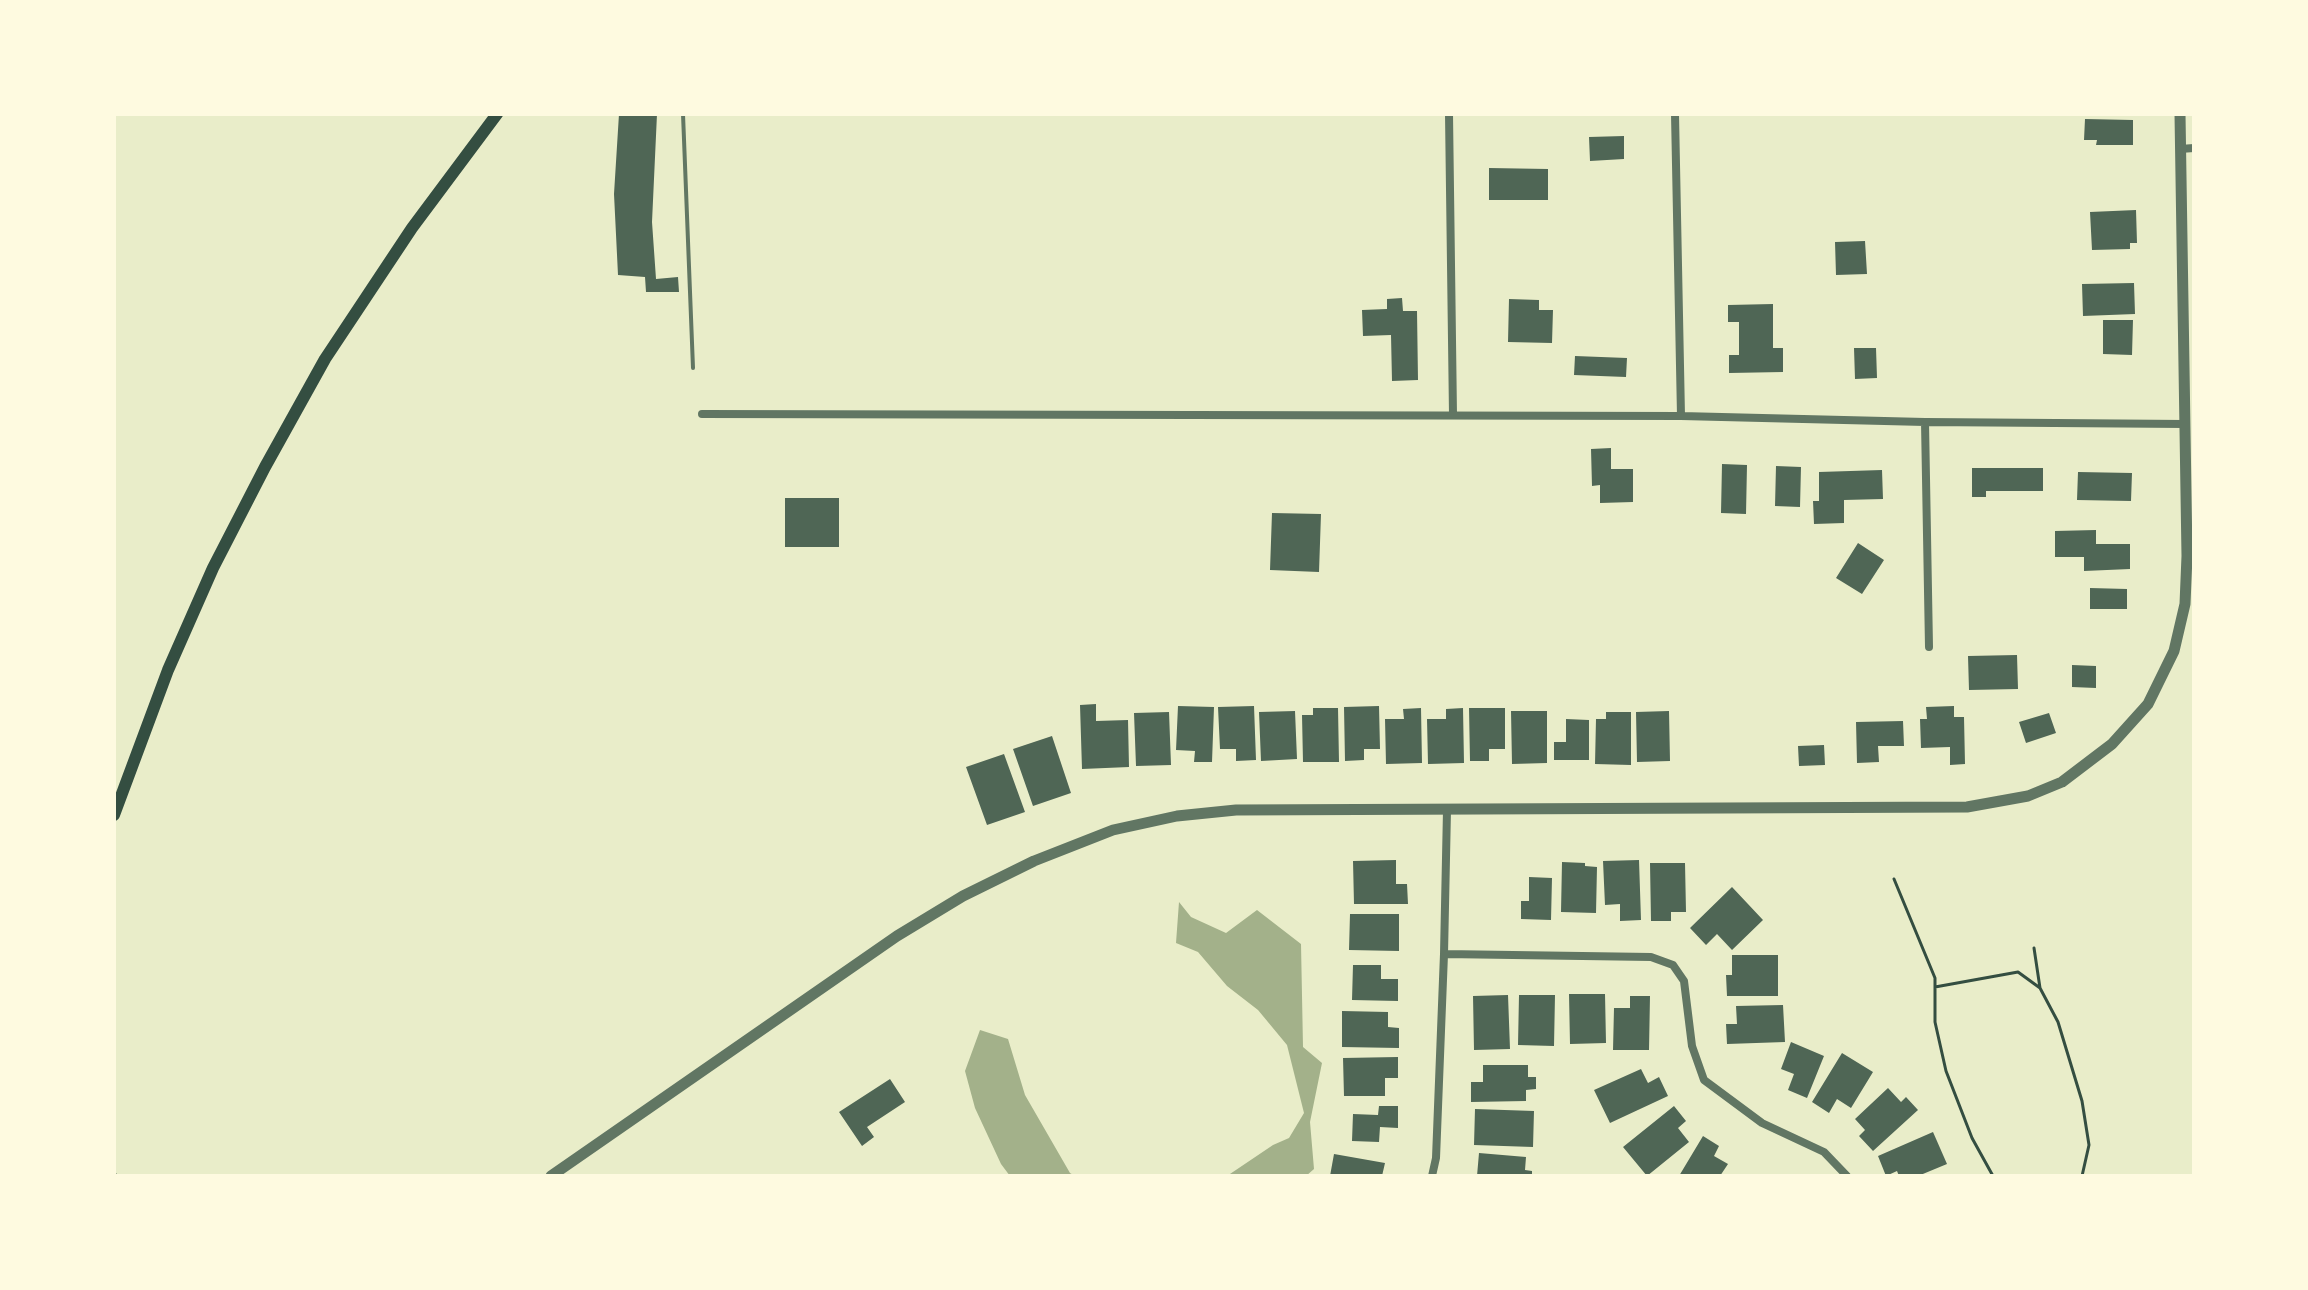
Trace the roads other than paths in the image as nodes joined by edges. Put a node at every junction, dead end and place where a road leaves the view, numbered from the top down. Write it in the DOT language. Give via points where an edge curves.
graph roads {
  1 [pos="497,114"];
  2 [pos="683,114"];
  3 [pos="1449,114"];
  4 [pos="1675,114"];
  5 [pos="2180,114"];
  6 [pos="2194,148"];
  7 [pos="2180,149"];
  8 [pos="693,368"];
  9 [pos="702,414"];
  10 [pos="1453,415"];
  11 [pos="1681,416"];
  12 [pos="1925,422"];
  13 [pos="2190,424"];
  14 [pos="1929,647"];
  15 [pos="1447,810"];
  16 [pos="114,815"];
  17 [pos="1444,954"];
  18 [pos="551,1176"];
  19 [pos="1432,1176"];
  20 [pos="1847,1176"];
  1 -- 16 [label="main road" via="412,228 334,346 265,467 168,670"];
  2 -- 8 [label="lane"];
  3 -- 10 [label="street"];
  4 -- 11 [label="street"];
  5 -- 7 [label="street"];
  6 -- 7 [label="street"];
  7 -- 13 [label="street"];
  9 -- 10 [label="street"];
  10 -- 11 [label="street"];
  11 -- 12 [label="street"];
  12 -- 13 [label="street"];
  12 -- 14 [label="street"];
  13 -- 15 [label="street" via="2185,604 2174,651 2148,704 2112,744 2062,782 2004,803 1922,809"];
  15 -- 17 [label="street"];
  15 -- 18 [label="street" via="1236,810 1177,816 1113,830 1034,861 897,936"];
  17 -- 19 [label="street"];
  17 -- 20 [label="street" via="1651,957 1673,965 1684,981 1692,1046 1704,1080 1762,1123 1824,1152"];
}
